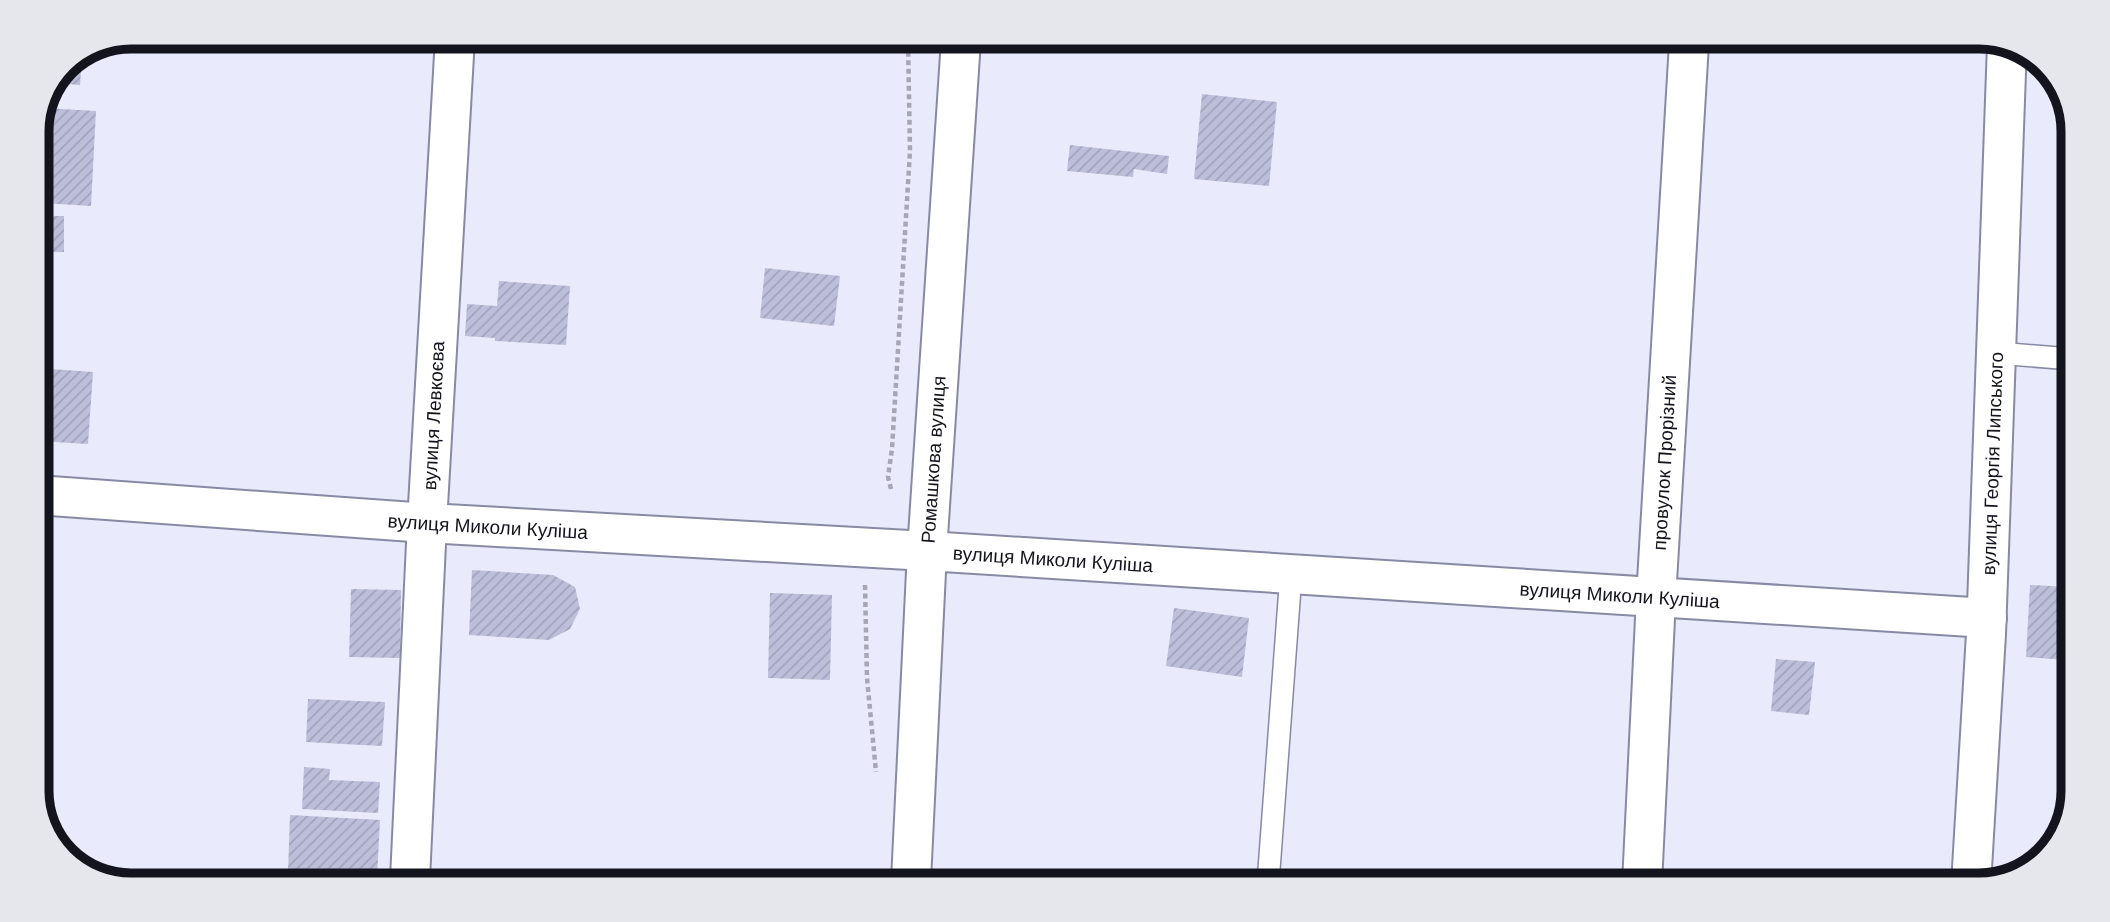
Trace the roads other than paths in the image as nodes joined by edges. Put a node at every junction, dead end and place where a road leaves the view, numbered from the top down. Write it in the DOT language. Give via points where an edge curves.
graph roads {
  1 [pos="454,49"];
  2 [pos="960,49"];
  3 [pos="1689,49"];
  4 [pos="2007,54"];
  5 [pos="1997,353"];
  6 [pos="2061,358"];
  7 [pos="49,496"];
  8 [pos="427,523"];
  9 [pos="927,551"];
  10 [pos="1291,574"];
  11 [pos="1656,597"];
  12 [pos="1987,618"];
  13 [pos="410,873"];
  14 [pos="911,873"];
  15 [pos="1269,873"];
  16 [pos="1643,873"];
  17 [pos="1971,873"];
  1 -- 8 [label="street, вулиця Левкоєва"];
  2 -- 9 [label="street, Ромашкова вулиця"];
  3 -- 11 [label="street, провулок Прорізний"];
  4 -- 5 [label="street, вулиця Георгія Липського"];
  5 -- 6 [label="lane"];
  5 -- 12 [label="street, вулиця Георгія Липського"];
  7 -- 8 [label="street, вулиця Миколи Куліша"];
  8 -- 9 [label="street, вулиця Миколи Куліша"];
  8 -- 13 [label="street, вулиця Левкоєва"];
  9 -- 10 [label="street, вулиця Миколи Куліша"];
  9 -- 14 [label="street, Ромашкова вулиця"];
  10 -- 11 [label="street, вулиця Миколи Куліша"];
  10 -- 15 [label="lane"];
  11 -- 12 [label="street, вулиця Миколи Куліша"];
  11 -- 16 [label="street, провулок Прорізний"];
  12 -- 17 [label="street, вулиця Георгія Липського"];
}
